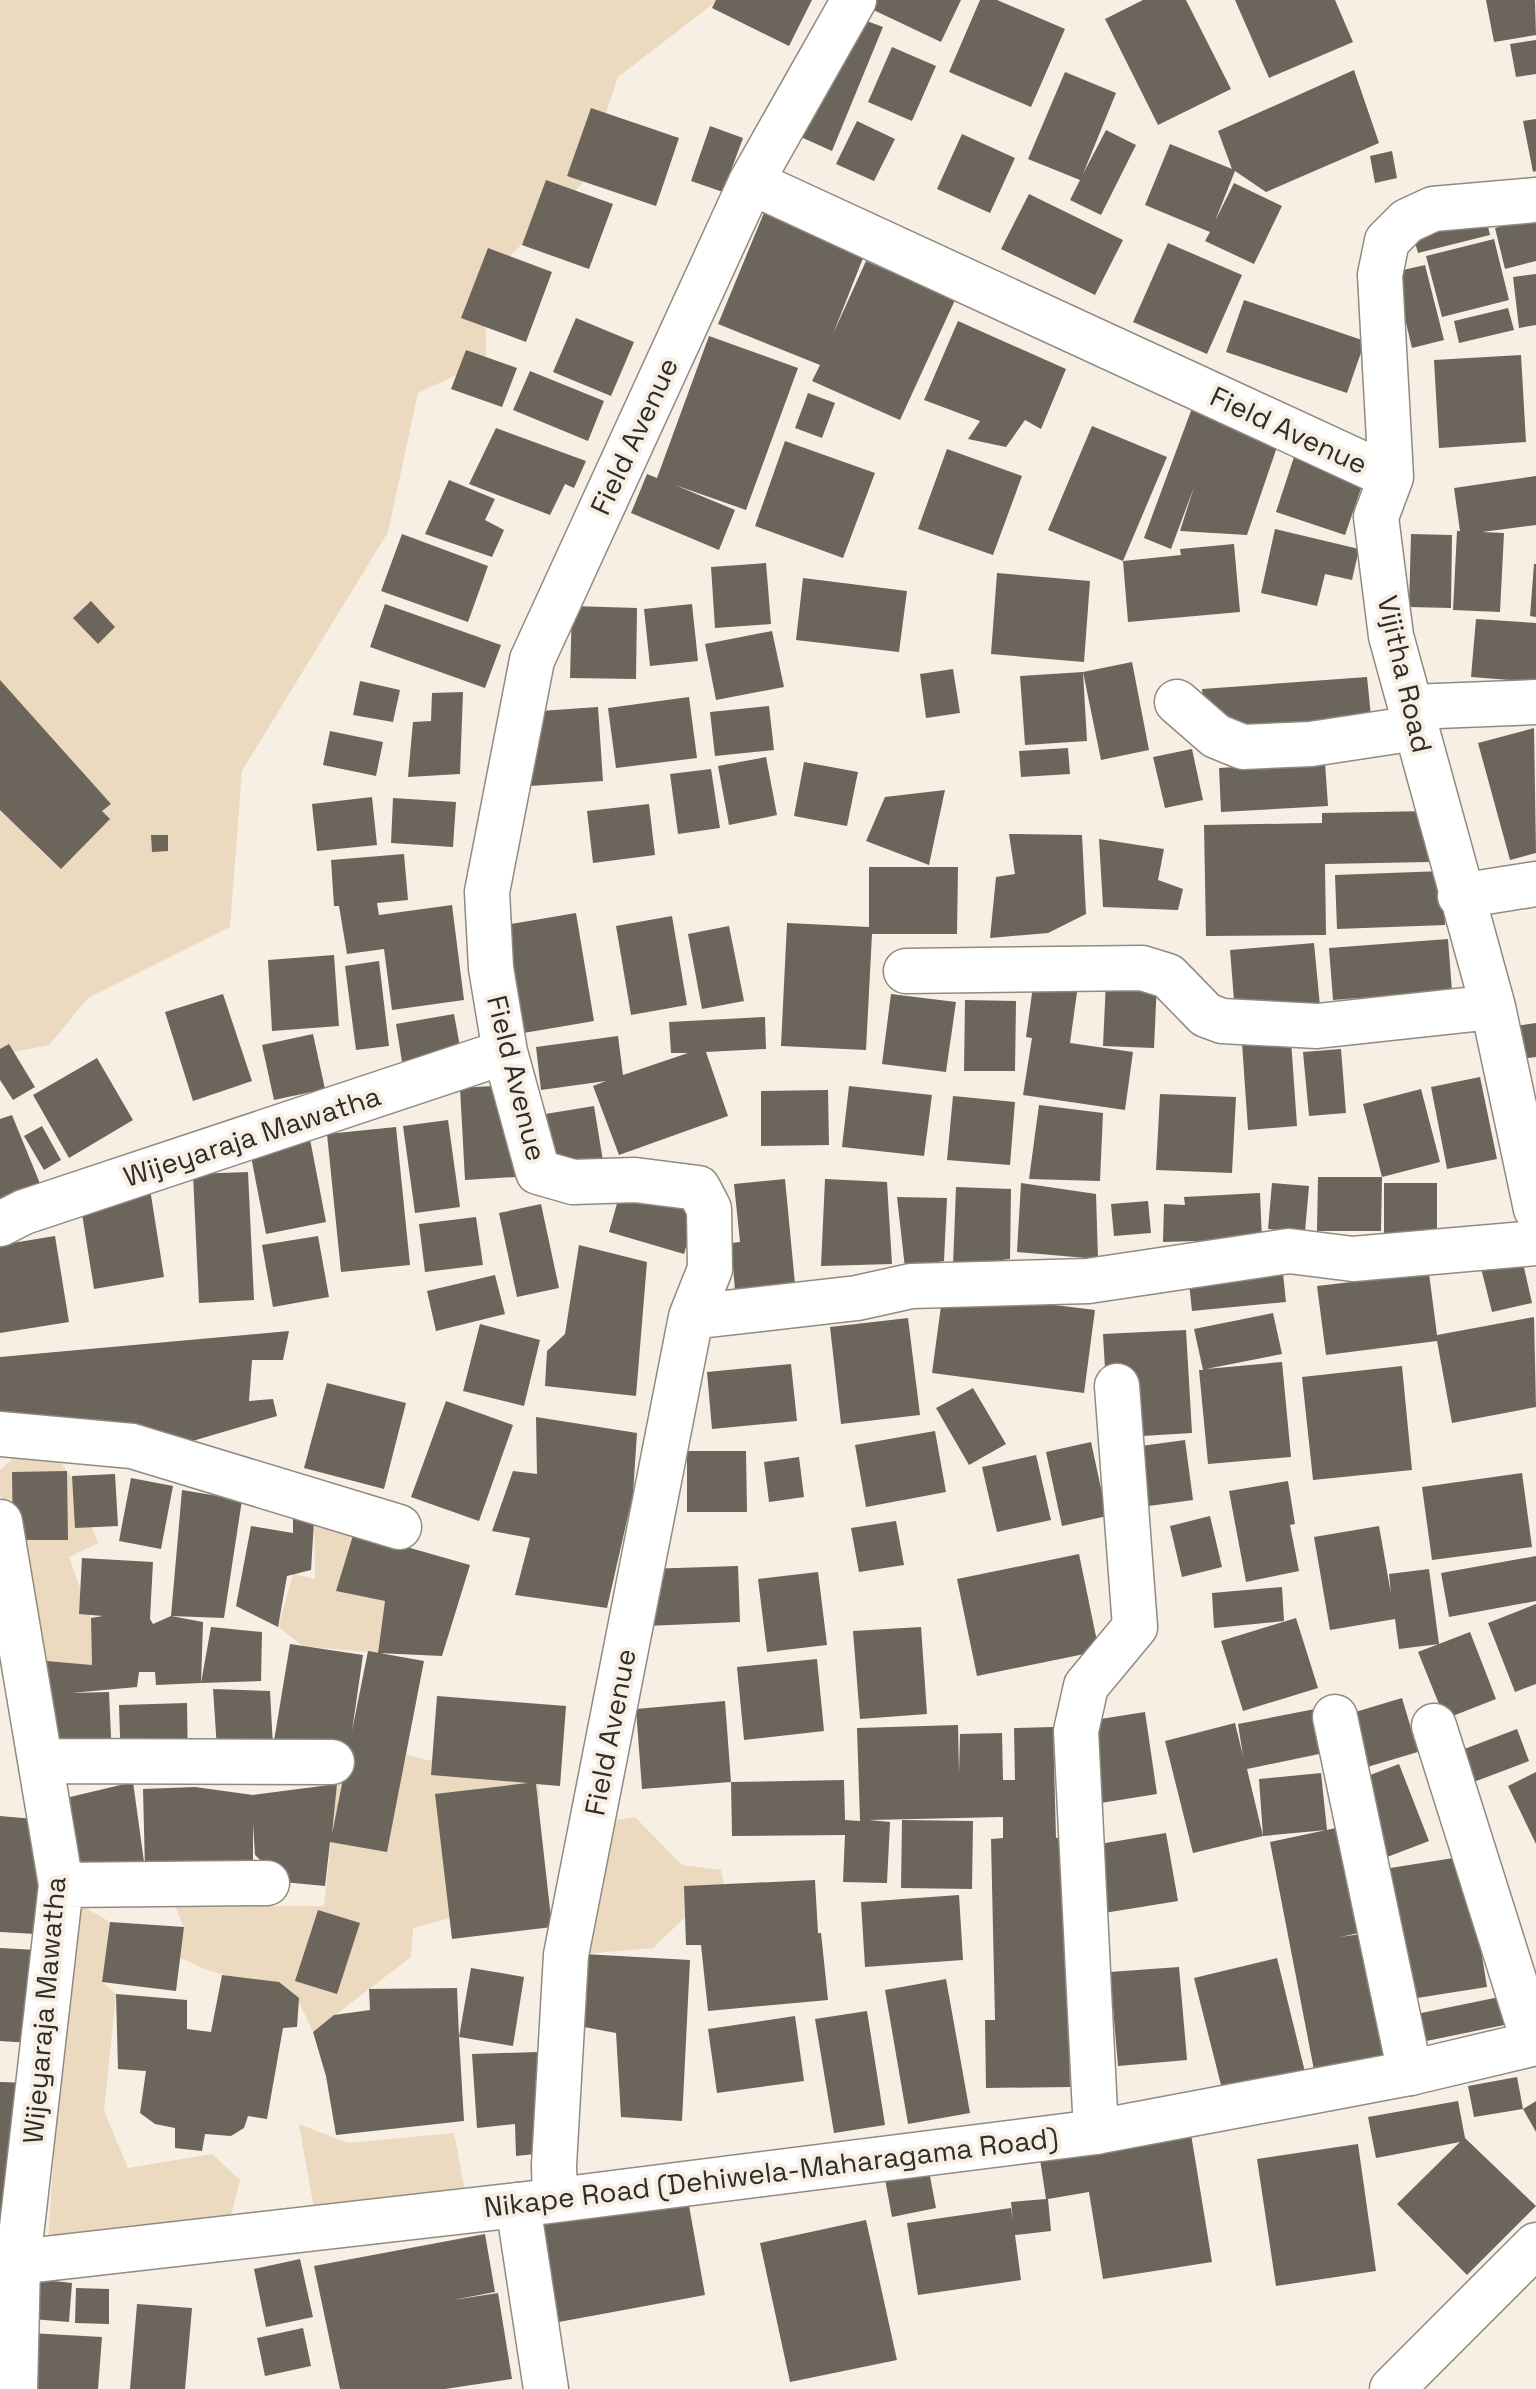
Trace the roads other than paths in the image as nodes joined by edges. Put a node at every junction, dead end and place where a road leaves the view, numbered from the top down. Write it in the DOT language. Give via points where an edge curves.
graph roads {
  1 [pos="854,0"];
  2 [pos="751,182"];
  3 [pos="1536,200"];
  4 [pos="1391,477"];
  5 [pos="1177,702"];
  6 [pos="1536,702"];
  7 [pos="1413,718"];
  8 [pos="1536,884"];
  9 [pos="1460,896"];
  10 [pos="906,971"];
  11 [pos="1493,1007"];
  12 [pos="505,1052"];
  13 [pos="1536,1209"];
  14 [pos="0,1224"];
  15 [pos="1536,1243"];
  16 [pos="691,1317"];
  17 [pos="1117,1386"];
  18 [pos="0,1434"];
  19 [pos="0,1522"];
  20 [pos="399,1527"];
  21 [pos="1335,1717"];
  22 [pos="1434,1726"];
  23 [pos="43,1761"];
  24 [pos="332,1762"];
  25 [pos="267,1883"];
  26 [pos="61,1885"];
  27 [pos="1535,2043"];
  28 [pos="1410,2073"];
  29 [pos="1096,2132"];
  30 [pos="537,2202"];
  31 [pos="1536,2245"];
  32 [pos="9,2261"];
  33 [pos="15,2389"];
  34 [pos="546,2389"];
  35 [pos="1392,2389"];
  1 -- 2 [label="street, Field Avenue"];
  2 -- 4 [label="street, Field Avenue"];
  2 -- 12 [label="street, Field Avenue" via="532,660 487,892 491,968"];
  3 -- 4 [label="street, Vijitha Road" via="1433,209 1407,221 1387,241 1380,275"];
  4 -- 7 [label="street, Vijitha Road" via="1376,517 1391,636"];
  5 -- 7 [label="street" via="1216,736 1243,747 1311,744"];
  6 -- 7 [label="street"];
  7 -- 9 [label="street, Vijitha Road"];
  8 -- 9 [label="street"];
  9 -- 11 [label="street, Vijitha Road"];
  10 -- 11 [label="street" via="1142,968 1168,976 1206,1015 1222,1021 1317,1026"];
  11 -- 13 [label="street, Vijitha Road"];
  12 -- 14 [label="street, Wijeyaraja Mawatha"];
  12 -- 16 [label="street, Field Avenue" via="538,1172 573,1182 635,1180 698,1188 709,1209 710,1269"];
  15 -- 16 [label="street" via="1353,1259 1289,1251 1088,1281 911,1286 857,1298"];
  16 -- 30 [label="street, Field Avenue" via="566,1955 554,2165"];
  17 -- 29 [label="street" via="1135,1627 1086,1686 1076,1731"];
  18 -- 20 [label="street" via="132,1446"];
  19 -- 23 [label="street, Wijeyaraja Mawatha"];
  21 -- 28 [label="street"];
  22 -- 27 [label="street"];
  23 -- 24 [label="street"];
  23 -- 26 [label="street, Wijeyaraja Mawatha"];
  25 -- 26 [label="street"];
  26 -- 32 [label="street, Wijeyaraja Mawatha"];
  27 -- 28 [label="street, Nikape Road (Dehiwela-Maharagama Road)"];
  28 -- 29 [label="street, Nikape Road (Dehiwela-Maharagama Road)"];
  29 -- 30 [label="street, Nikape Road (Dehiwela-Maharagama Road)"];
  30 -- 32 [label="street, Nikape Road (Dehiwela-Maharagama Road)"];
  30 -- 34 [label="street, Field Avenue"];
  31 -- 35 [label="street"];
  32 -- 33 [label="street, Wijeyaraja Mawatha"];
}
